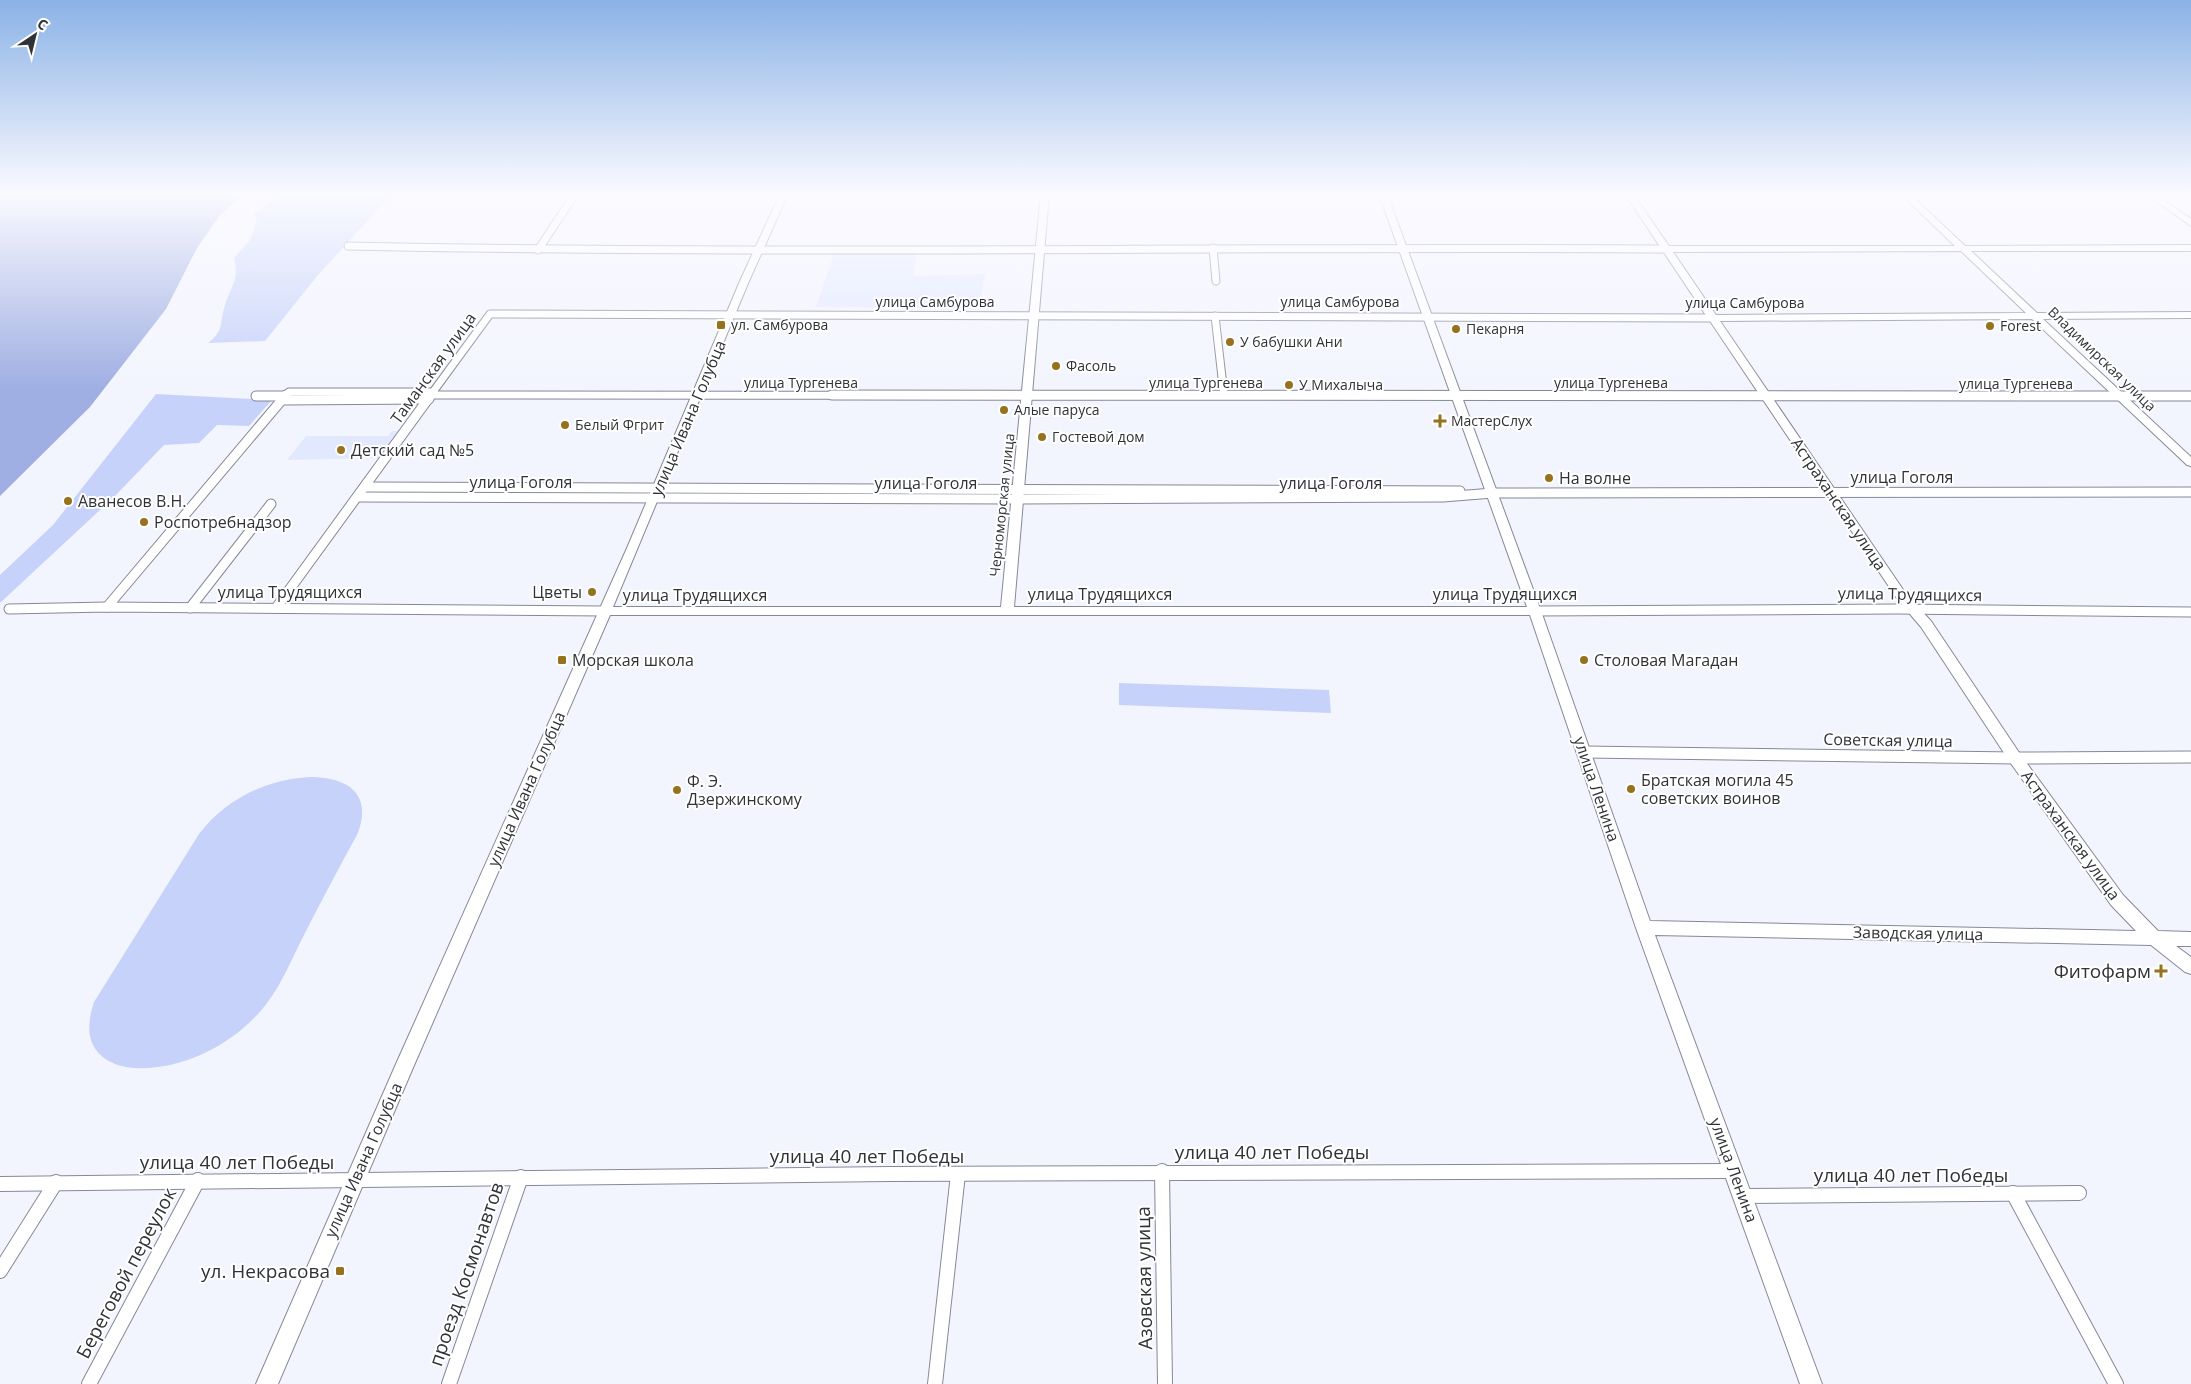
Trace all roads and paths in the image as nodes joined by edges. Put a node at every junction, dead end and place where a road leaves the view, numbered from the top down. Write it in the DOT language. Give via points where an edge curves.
graph roads {
  1 [pos="754,259"];
  2 [pos="1039,259"];
  3 [pos="1214,259"];
  4 [pos="1408,259"];
  5 [pos="1673,259"];
  6 [pos="1974,259"];
  7 [pos="1216,281"];
  8 [pos="490,314"];
  9 [pos="732,316"];
  10 [pos="1034,316"];
  11 [pos="1215,316"];
  12 [pos="1427,316"];
  13 [pos="2036,316"];
  14 [pos="2191,316"];
  15 [pos="1711,318"];
  16 [pos="696,395"];
  17 [pos="1224,395"];
  18 [pos="1456,395"];
  19 [pos="256,396"];
  20 [pos="285,396"];
  21 [pos="432,396"];
  22 [pos="1028,396"];
  23 [pos="1765,396"];
  24 [pos="2120,396"];
  25 [pos="2191,396"];
  26 [pos="2191,463"];
  27 [pos="365,487"];
  28 [pos="1832,492"];
  29 [pos="2191,492"];
  30 [pos="1493,493"];
  31 [pos="657,494"];
  32 [pos="1018,494"];
  33 [pos="358,497"];
  34 [pos="272,504"];
  35 [pos="106,607"];
  36 [pos="190,608"];
  37 [pos="276,608"];
  38 [pos="9,609"];
  39 [pos="1007,610"];
  40 [pos="1913,610"];
  41 [pos="1535,611"];
  42 [pos="605,612"];
  43 [pos="2191,612"];
  44 [pos="1585,752"];
  45 [pos="2191,757"];
  46 [pos="2014,758"];
  47 [pos="1644,928"];
  48 [pos="2154,938"];
  49 [pos="2191,939"];
  50 [pos="2191,967"];
  51 [pos="1162,1171"];
  52 [pos="1734,1171"];
  53 [pos="958,1174"];
  54 [pos="520,1177"];
  55 [pos="198,1180"];
  56 [pos="354,1180"];
  57 [pos="56,1182"];
  58 [pos="0,1184"];
  59 [pos="2013,1193"];
  60 [pos="2078,1193"];
  61 [pos="1743,1196"];
  62 [pos="0,1271"];
  63 [pos="89,1384"];
  64 [pos="267,1384"];
  65 [pos="450,1384"];
  66 [pos="935,1384"];
  67 [pos="1165,1384"];
  68 [pos="1812,1384"];
  69 [pos="2116,1384"];
  1 -- 9 [label="street, улица Ивана Голубца"];
  2 -- 10 [label="street, Черноморская улица"];
  3 -- 7 [label="street"];
  4 -- 12 [label="street, улица Ленина"];
  5 -- 15 [label="street, Астраханская улица"];
  6 -- 13 [label="street, Владимирская улица"];
  8 -- 9 [label="street, улица Самбурова"];
  8 -- 21 [label="street, Таманская улица"];
  9 -- 10 [label="street, улица Самбурова"];
  9 -- 16 [label="street, улица Ивана Голубца"];
  10 -- 11 [label="street, улица Самбурова"];
  10 -- 22 [label="street, Черноморская улица"];
  11 -- 12 [label="street, улица Самбурова"];
  11 -- 17 [label="street"];
  12 -- 15 [label="street, улица Самбурова"];
  12 -- 18 [label="street, улица Ленина"];
  13 -- 14 [label="street, улица Самбурова"];
  13 -- 15 [label="street, улица Самбурова"];
  13 -- 24 [label="street, Владимирская улица"];
  15 -- 23 [label="street, Астраханская улица"];
  16 -- 21 [label="street, улица Тургенева"];
  16 -- 22 [label="street, улица Тургенева"];
  16 -- 31 [label="street, улица Ивана Голубца"];
  17 -- 18 [label="street, улица Тургенева"];
  17 -- 22 [label="street, улица Тургенева"];
  18 -- 23 [label="street, улица Тургенева"];
  18 -- 30 [label="street, улица Ленина"];
  19 -- 20 [label="street, улица Тургенева"];
  20 -- 21 [label="street, улица Тургенева"];
  20 -- 35 [label="street"];
  21 -- 27 [label="street, Таманская улица"];
  22 -- 32 [label="street, Черноморская улица"];
  23 -- 24 [label="street, улица Тургенева"];
  23 -- 28 [label="street, Астраханская улица"];
  24 -- 25 [label="street, улица Тургенева"];
  24 -- 26 [label="street, Владимирская улица"];
  27 -- 31 [label="street, улица Гоголя"];
  27 -- 33 [label="street, Таманская улица"];
  28 -- 29 [label="street, улица Гоголя"];
  28 -- 30 [label="street, улица Гоголя"];
  28 -- 40 [label="street, Астраханская улица"];
  30 -- 32 [label="street, улица Гоголя" via="1443,497"];
  30 -- 41 [label="street, улица Ленина"];
  31 -- 32 [label="street, улица Гоголя"];
  31 -- 33 [label="street, улица Гоголя"];
  31 -- 42 [label="street, улица Ивана Голубца"];
  32 -- 39 [label="street, Черноморская улица"];
  33 -- 37 [label="street, Таманская улица"];
  34 -- 36 [label="street"];
  35 -- 36 [label="street, улица Трудящихся"];
  35 -- 38 [label="street, улица Трудящихся"];
  36 -- 37 [label="street, улица Трудящихся"];
  37 -- 42 [label="street, улица Трудящихся"];
  39 -- 41 [label="street, улица Трудящихся"];
  39 -- 42 [label="street, улица Трудящихся"];
  40 -- 41 [label="street, улица Трудящихся"];
  40 -- 43 [label="street, улица Трудящихся"];
  40 -- 46 [label="street, Астраханская улица" via="1926,624"];
  41 -- 44 [label="street, улица Ленина"];
  42 -- 56 [label="street, улица Ивана Голубца"];
  44 -- 46 [label="street, Советская улица"];
  44 -- 47 [label="street, улица Ленина"];
  45 -- 46 [label="street, Советская улица"];
  46 -- 48 [label="street, Астраханская улица" via="2117,900"];
  47 -- 48 [label="street, Заводская улица"];
  47 -- 52 [label="street, улица Ленина"];
  48 -- 49 [label="street, Заводская улица"];
  48 -- 50 [label="street, Астраханская улица"];
  51 -- 52 [label="street, улица 40 лет Победы"];
  51 -- 53 [label="street, улица 40 лет Победы"];
  51 -- 67 [label="street, Азовская улица"];
  52 -- 61 [label="street, улица Ленина"];
  53 -- 54 [label="street, улица 40 лет Победы"];
  53 -- 66 [label="street"];
  54 -- 56 [label="street, улица 40 лет Победы"];
  54 -- 65 [label="street, проезд Космонавтов"];
  55 -- 56 [label="street, улица 40 лет Победы"];
  55 -- 57 [label="street, улица 40 лет Победы"];
  55 -- 63 [label="street, Береговой переулок"];
  56 -- 64 [label="street, улица Ивана Голубца"];
  57 -- 58 [label="street, улица 40 лет Победы"];
  57 -- 62 [label="street"];
  59 -- 60 [label="street, улица 40 лет Победы"];
  59 -- 61 [label="street, улица 40 лет Победы"];
  59 -- 69 [label="street"];
  61 -- 68 [label="street, улица Ленина"];
}
